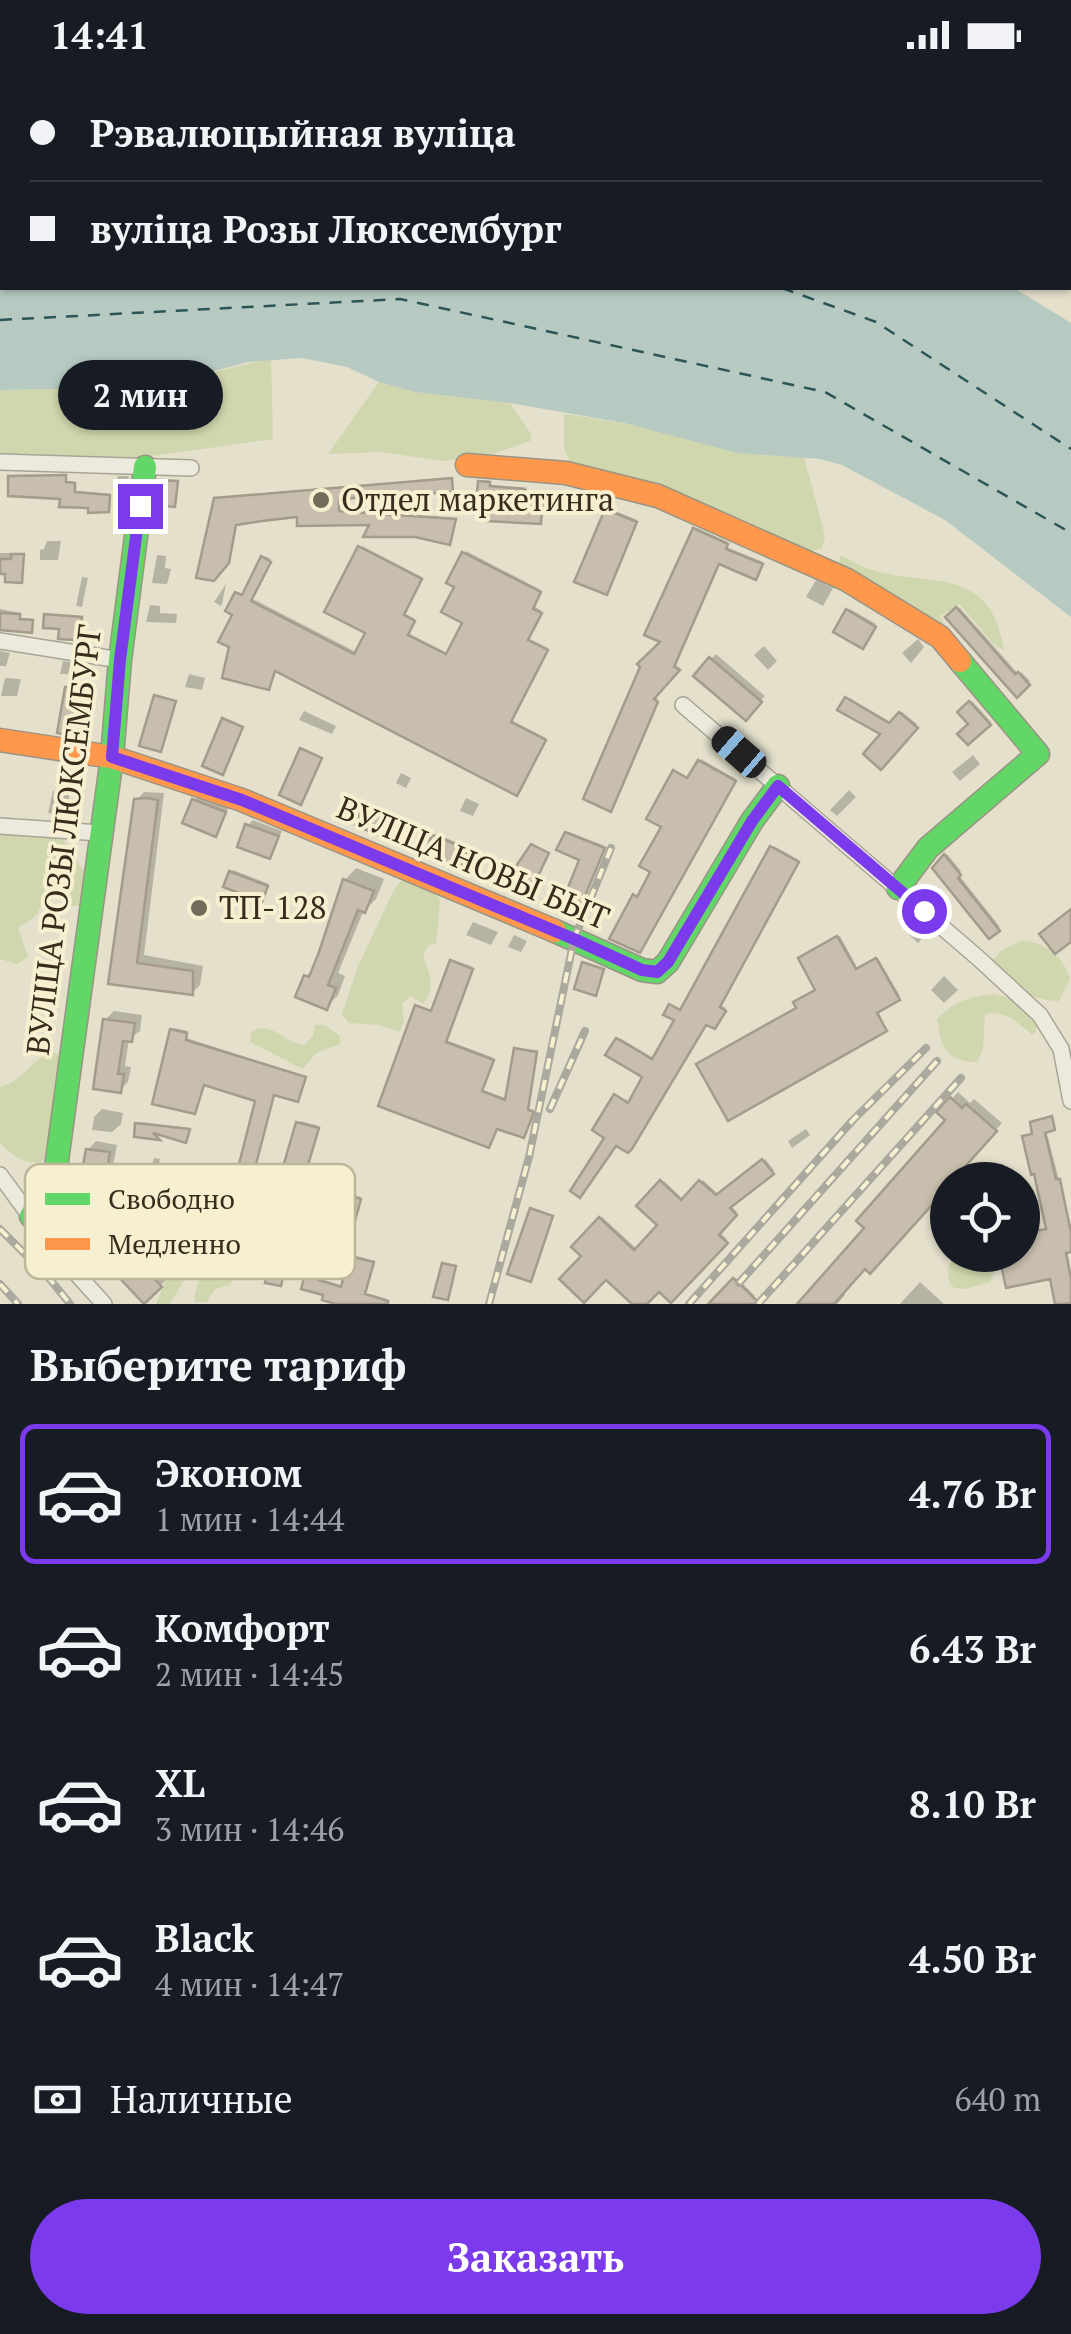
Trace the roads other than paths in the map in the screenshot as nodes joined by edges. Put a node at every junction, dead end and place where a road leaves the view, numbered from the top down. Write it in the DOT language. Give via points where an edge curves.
graph roads {
  1 [pos="0,462"];
  2 [pos="466,465"];
  3 [pos="146,467"];
  4 [pos="190,468"];
  5 [pos="0,642"];
  6 [pos="120,660"];
  7 [pos="683,704"];
  8 [pos="0,740"];
  9 [pos="112,757"];
  10 [pos="778,786"];
  11 [pos="0,826"];
  12 [pos="100,833"];
  13 [pos="898,888"];
  14 [pos="1071,1101"];
  15 [pos="57,1164"];
  16 [pos="0,1175"];
  17 [pos="25,1208"];
  18 [pos="81,1279"];
  19 [pos="104,1304"];
  1 -- 3 [label="street"];
  2 -- 13 [label="street" via="566,472 658,496 847,580 940,637 1038,754 928,848"];
  3 -- 4 [label="street"];
  3 -- 6 [label="street, ВУЛІЦА РОЗЫ ЛЮКСЕМБУРГ"];
  5 -- 6 [label="street"];
  6 -- 9 [label="street, ВУЛІЦА РОЗЫ ЛЮКСЕМБУРГ"];
  7 -- 10 [label="street"];
  8 -- 9 [label="street"];
  9 -- 10 [label="street, ВУЛІЦА НОВЫ БЫТ" via="242,800 657,972"];
  9 -- 12 [label="street, ВУЛІЦА РОЗЫ ЛЮКСЕМБУРГ"];
  10 -- 13 [label="street"];
  11 -- 12 [label="street"];
  12 -- 15 [label="street, ВУЛІЦА РОЗЫ ЛЮКСЕМБУРГ"];
  13 -- 14 [label="street" via="1040,1015 1061,1049"];
  16 -- 17 [label="street"];
  18 -- 19 [label="street"];
}
